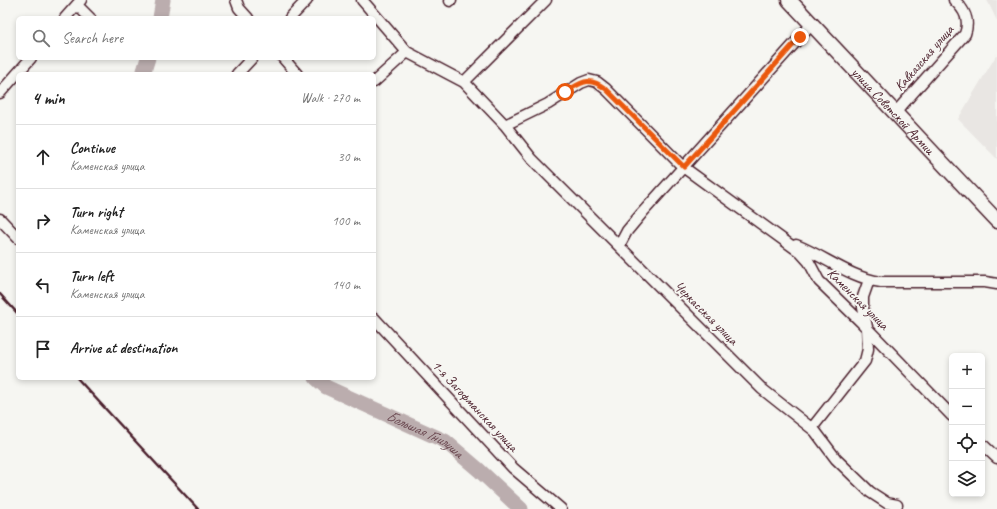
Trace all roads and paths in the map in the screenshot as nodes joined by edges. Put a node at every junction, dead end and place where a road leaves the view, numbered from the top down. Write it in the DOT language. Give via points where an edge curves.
graph roads {
  1 [pos="236,0"];
  2 [pos="307,0"];
  3 [pos="362,0"];
  4 [pos="546,0"];
  5 [pos="789,0"];
  6 [pos="954,0"];
  7 [pos="79,2"];
  8 [pos="67,16"];
  9 [pos="89,16"];
  10 [pos="246,16"];
  11 [pos="292,16"];
  12 [pos="376,16"];
  13 [pos="376,16"];
  14 [pos="812,24"];
  15 [pos="407,52"];
  16 [pos="28,60"];
  17 [pos="250,60"];
  18 [pos="286,60"];
  19 [pos="18,72"];
  20 [pos="239,72"];
  21 [pos="295,72"];
  22 [pos="16,74"];
  23 [pos="376,80"];
  24 [pos="464,82"];
  25 [pos="0,93"];
  26 [pos="895,112"];
  27 [pos="505,125"];
  28 [pos="684,167"];
  29 [pos="0,219"];
  30 [pos="997,221"];
  31 [pos="16,236"];
  32 [pos="788,242"];
  33 [pos="619,246"];
  34 [pos="869,280"];
  35 [pos="997,284"];
  36 [pos="376,320"];
  37 [pos="867,328"];
  38 [pos="949,413"];
  39 [pos="812,428"];
  40 [pos="985,447"];
  41 [pos="997,458"];
  42 [pos="898,505"];
  43 [pos="560,509"];
  1 -- 10 [label="street"];
  2 -- 11 [label="street"];
  3 -- 13 [label="street"];
  4 -- 24 [label="street"];
  5 -- 14 [label="main road, улица Советской Армии"];
  6 -- 26 [label="street, Кавказская улица" via="964,9 968,25 965,34"];
  7 -- 8 [label="street"];
  7 -- 9 [label="street"];
  12 -- 15 [label="street"];
  14 -- 26 [label="main road, улица Советской Армии"];
  14 -- 28 [label="street"];
  15 -- 23 [label="street"];
  15 -- 24 [label="street, Черкасская улица"];
  16 -- 19 [label="street"];
  17 -- 20 [label="street"];
  18 -- 21 [label="street"];
  22 -- 25 [label="street"];
  24 -- 27 [label="street, Черкасская улица"];
  26 -- 30 [label="main road, улица Советской Армии"];
  27 -- 28 [label="street, Каменская улица" via="589,80 606,89"];
  27 -- 33 [label="street, Черкасская улица" via="532,159"];
  28 -- 32 [label="street, Каменская улица"];
  28 -- 33 [label="street" via="627,231"];
  29 -- 31 [label="street"];
  32 -- 34 [label="street"];
  32 -- 37 [label="street, Каменская улица" via="809,262 818,281"];
  33 -- 39 [label="street, Черкасская улица" via="762,389"];
  34 -- 35 [label="street"];
  34 -- 37 [label="street" via="863,297"];
  36 -- 43 [label="street, 1-я Загофманская улица" via="513,468"];
  37 -- 38 [label="street, Каменская улица"];
  37 -- 39 [label="street" via="868,349 865,361"];
  39 -- 42 [label="street, Черкасская улица" via="836,459 870,492 887,503"];
  40 -- 41 [label="street"];
}
